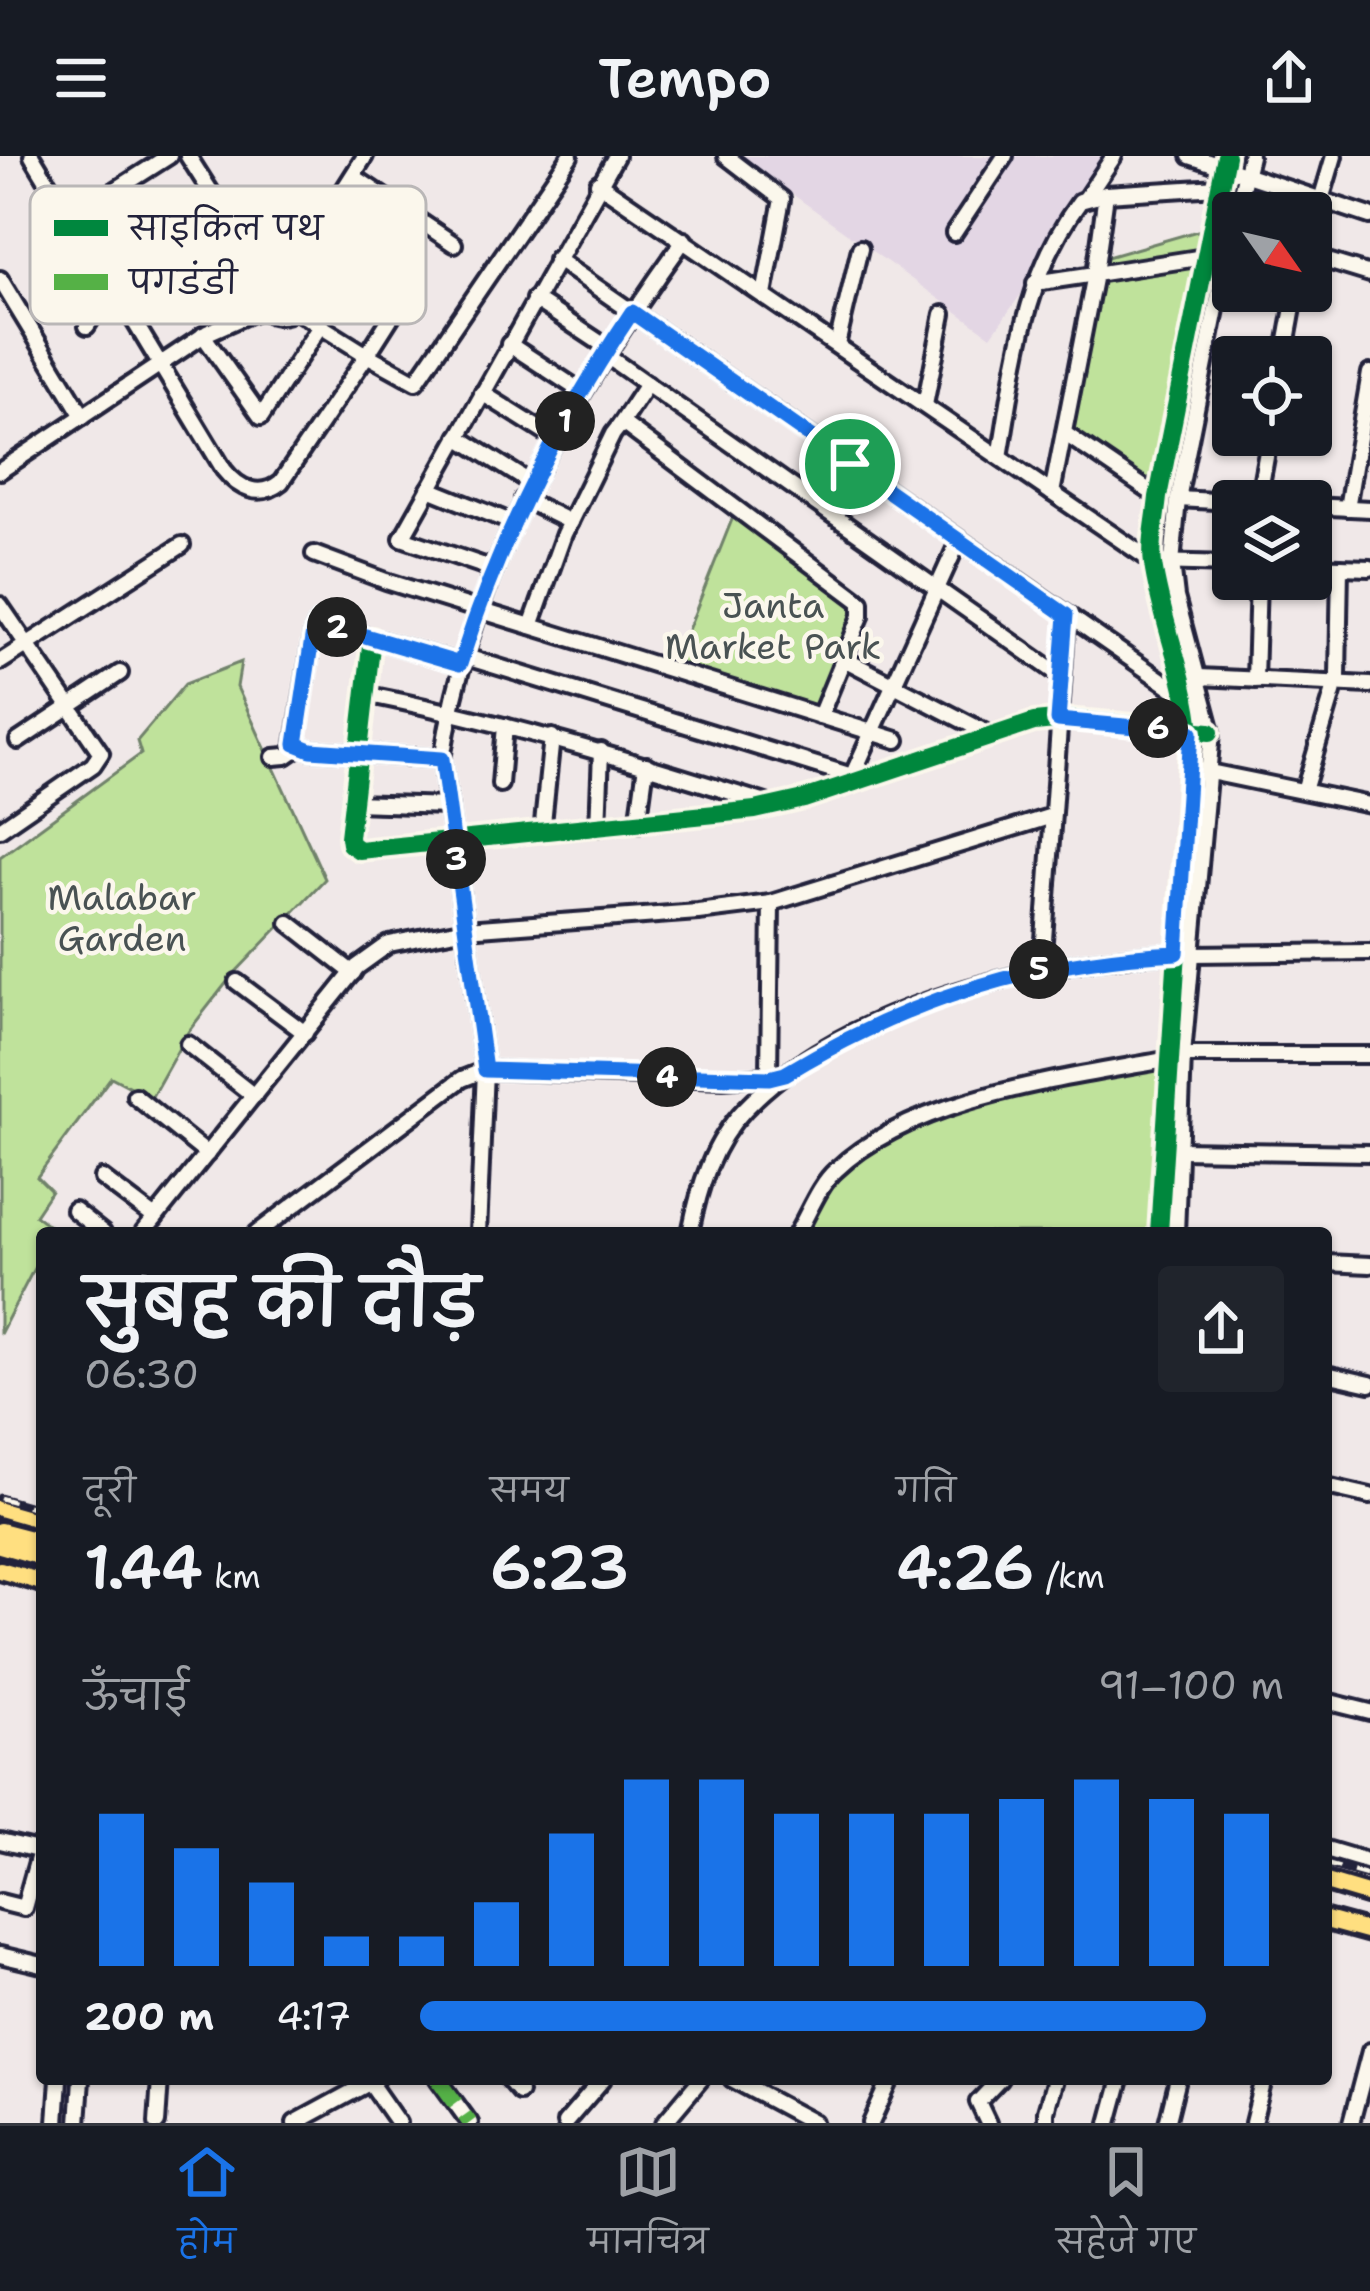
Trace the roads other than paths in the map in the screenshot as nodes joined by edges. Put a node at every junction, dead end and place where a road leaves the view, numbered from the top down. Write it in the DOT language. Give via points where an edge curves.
graph roads {
  1 [pos="32,156"];
  2 [pos="169,156"];
  3 [pos="188,156"];
  4 [pos="365,156"];
  5 [pos="570,156"];
  6 [pos="616,156"];
  7 [pos="727,156"];
  8 [pos="1005,156"];
  9 [pos="1114,156"];
  10 [pos="1190,156"];
  11 [pos="1250,156"];
  12 [pos="1334,156"];
  13 [pos="1224,162"];
  14 [pos="1244,175"];
  15 [pos="352,176"];
  16 [pos="598,183"];
  17 [pos="50,186"];
  18 [pos="122,186"];
  19 [pos="207,186"];
  20 [pos="346,186"];
  21 [pos="367,186"];
  22 [pos="1218,187"];
  23 [pos="1240,192"];
  24 [pos="1296,192"];
  25 [pos="1323,192"];
  26 [pos="1106,194"];
  27 [pos="1086,197"];
  28 [pos="1332,204"];
  29 [pos="1370,216"];
  30 [pos="426,225"];
  31 [pos="954,233"];
  32 [pos="684,240"];
  33 [pos="454,244"];
  34 [pos="860,248"];
  35 [pos="1204,257"];
  36 [pos="556,259"];
  37 [pos="1332,262"];
  38 [pos="1095,274"];
  39 [pos="1370,274"];
  40 [pos="0,279"];
  41 [pos="1035,284"];
  42 [pos="764,295"];
  43 [pos="534,298"];
  44 [pos="632,312"];
  45 [pos="1216,312"];
  46 [pos="943,314"];
  47 [pos="136,324"];
  48 [pos="228,324"];
  49 [pos="317,324"];
  50 [pos="386,324"];
  51 [pos="320,326"];
  52 [pos="203,335"];
  53 [pos="509,344"];
  54 [pos="837,345"];
  55 [pos="606,351"];
  56 [pos="367,355"];
  57 [pos="161,361"];
  58 [pos="1370,374"];
  59 [pos="646,384"];
  60 [pos="582,392"];
  61 [pos="482,393"];
  62 [pos="925,405"];
  63 [pos="82,416"];
  64 [pos="620,424"];
  65 [pos="1064,433"];
  66 [pos="458,437"];
  67 [pos="555,439"];
  68 [pos="1000,457"];
  69 [pos="0,471"];
  70 [pos="531,484"];
  71 [pos="429,489"];
  72 [pos="1052,493"];
  73 [pos="1158,497"];
  74 [pos="524,499"];
  75 [pos="1178,499"];
  76 [pos="1212,501"];
  77 [pos="1332,507"];
  78 [pos="1347,508"];
  79 [pos="1370,509"];
  80 [pos="513,523"];
  81 [pos="570,523"];
  82 [pos="959,540"];
  83 [pos="182,545"];
  84 [pos="314,554"];
  85 [pos="1153,562"];
  86 [pos="1172,562"];
  87 [pos="1212,563"];
  88 [pos="1332,567"];
  89 [pos="1340,567"];
  90 [pos="1370,568"];
  91 [pos="493,569"];
  92 [pos="937,586"];
  93 [pos="1257,600"];
  94 [pos="0,605"];
  95 [pos="477,609"];
  96 [pos="1066,615"];
  97 [pos="531,626"];
  98 [pos="372,638"];
  99 [pos="26,644"];
  100 [pos="844,659"];
  101 [pos="462,660"];
  102 [pos="0,662"];
  103 [pos="120,673"];
  104 [pos="1061,676"];
  105 [pos="1199,677"];
  106 [pos="1255,680"];
  107 [pos="891,684"];
  108 [pos="1335,684"];
  109 [pos="1370,685"];
  110 [pos="364,694"];
  111 [pos="1188,699"];
  112 [pos="70,706"];
  113 [pos="450,711"];
  114 [pos="820,716"];
  115 [pos="1058,720"];
  116 [pos="506,725"];
  117 [pos="871,731"];
  118 [pos="1191,732"];
  119 [pos="1212,732"];
  120 [pos="991,735"];
  121 [pos="552,737"];
  122 [pos="897,740"];
  123 [pos="18,741"];
  124 [pos="299,747"];
  125 [pos="601,751"];
  126 [pos="357,753"];
  127 [pos="274,757"];
  128 [pos="442,759"];
  129 [pos="646,765"];
  130 [pos="1190,768"];
  131 [pos="1208,771"];
  132 [pos="850,779"];
  133 [pos="500,784"];
  134 [pos="1304,791"];
  135 [pos="352,803"];
  136 [pos="1370,805"];
  137 [pos="448,806"];
  138 [pos="774,806"];
  139 [pos="1052,816"];
  140 [pos="638,824"];
  141 [pos="598,828"];
  142 [pos="0,830"];
  143 [pos="542,833"];
  144 [pos="453,841"];
  145 [pos="771,903"];
  146 [pos="289,923"];
  147 [pos="466,928"];
  148 [pos="1370,952"];
  149 [pos="1184,954"];
  150 [pos="1042,968"];
  151 [pos="353,973"];
  152 [pos="237,982"];
  153 [pos="304,1034"];
  154 [pos="188,1044"];
  155 [pos="1370,1055"];
  156 [pos="1177,1057"];
  157 [pos="485,1070"];
  158 [pos="785,1074"];
  159 [pos="769,1078"];
  160 [pos="135,1096"];
  161 [pos="254,1096"];
  162 [pos="1179,1150"];
  163 [pos="1370,1153"];
  164 [pos="207,1154"];
  165 [pos="102,1178"];
  166 [pos="74,1210"];
  167 [pos="155,1218"];
  168 [pos="95,1227"];
  169 [pos="148,1227"];
  170 [pos="264,1227"];
  171 [pos="478,1227"];
  172 [pos="691,1227"];
  173 [pos="800,1227"];
  174 [pos="1160,1227"];
  175 [pos="1176,1227"];
  176 [pos="1332,1263"];
  177 [pos="1370,1264"];
  178 [pos="1332,1375"];
  179 [pos="1370,1384"];
  180 [pos="1332,1487"];
  181 [pos="1370,1496"];
  182 [pos="0,1508"];
  183 [pos="36,1518"];
  184 [pos="0,1531"];
  185 [pos="36,1540"];
  186 [pos="0,1545"];
  187 [pos="36,1555"];
  188 [pos="0,1570"];
  189 [pos="36,1580"];
  190 [pos="1332,1702"];
  191 [pos="1370,1712"];
  192 [pos="0,1841"];
  193 [pos="36,1850"];
  194 [pos="1332,1852"];
  195 [pos="1370,1862"];
  196 [pos="36,1868"];
  197 [pos="1332,1884"];
  198 [pos="1370,1895"];
  199 [pos="0,1902"];
  200 [pos="1332,1922"];
  201 [pos="1370,1932"];
  202 [pos="0,1955"];
  203 [pos="36,1964"];
  204 [pos="1370,2050"];
  205 [pos="59,2085"];
  206 [pos="81,2085"];
  207 [pos="160,2085"];
  208 [pos="366,2085"];
  209 [pos="375,2085"];
  210 [pos="442,2085"];
  211 [pos="513,2085"];
  212 [pos="598,2085"];
  213 [pos="695,2085"];
  214 [pos="743,2085"];
  215 [pos="888,2085"];
  216 [pos="994,2085"];
  217 [pos="1053,2085"];
  218 [pos="1119,2085"];
  219 [pos="1176,2085"];
  220 [pos="1266,2085"];
  221 [pos="519,2092"];
  222 [pos="56,2123"];
  223 [pos="78,2123"];
  224 [pos="157,2123"];
  225 [pos="295,2123"];
  226 [pos="398,2123"];
  227 [pos="470,2123"];
  228 [pos="565,2123"];
  229 [pos="664,2123"];
  230 [pos="814,2123"];
  231 [pos="872,2123"];
  232 [pos="988,2123"];
  233 [pos="1046,2123"];
  234 [pos="1108,2123"];
  235 [pos="1167,2123"];
  236 [pos="1256,2123"];
  237 [pos="1352,2123"];
  1 -- 17 [label="street"];
  2 -- 18 [label="street"];
  3 -- 19 [label="street"];
  4 -- 15 [label="street"];
  5 -- 56 [label="street" via="416,382"];
  6 -- 16 [label="street"];
  7 -- 42 [label="street" via="782,199"];
  8 -- 31 [label="street"];
  9 -- 27 [label="street"];
  10 -- 13 [label="street"];
  11 -- 14 [label="street"];
  12 -- 25 [label="street"];
  13 -- 14 [label="street"];
  13 -- 22 [label="street"];
  14 -- 23 [label="street"];
  14 -- 24 [label="street"];
  15 -- 20 [label="street"];
  15 -- 21 [label="street"];
  16 -- 32 [label="street"];
  16 -- 36 [label="street"];
  22 -- 26 [label="street"];
  22 -- 35 [label="street"];
  26 -- 27 [label="street"];
  26 -- 38 [label="street"];
  27 -- 41 [label="street"];
  28 -- 29 [label="street"];
  30 -- 33 [label="street"];
  32 -- 42 [label="street"];
  32 -- 44 [label="street"];
  34 -- 54 [label="street"];
  35 -- 38 [label="street"];
  35 -- 73 [label="street"];
  36 -- 43 [label="street"];
  36 -- 44 [label="street"];
  37 -- 39 [label="street"];
  38 -- 41 [label="street"];
  38 -- 65 [label="street"];
  40 -- 63 [label="street"];
  41 -- 68 [label="street"];
  42 -- 54 [label="street"];
  43 -- 53 [label="street"];
  43 -- 55 [label="street"];
  44 -- 55 [label="street"];
  44 -- 82 [label="street"];
  45 -- 75 [label="street"];
  46 -- 62 [label="street"];
  47 -- 57 [label="street"];
  48 -- 52 [label="street"];
  49 -- 51 [label="street"];
  50 -- 56 [label="street"];
  51 -- 52 [label="street" via="261,417"];
  51 -- 56 [label="street"];
  52 -- 57 [label="street"];
  53 -- 60 [label="street"];
  53 -- 61 [label="street"];
  54 -- 62 [label="street"];
  55 -- 59 [label="street"];
  55 -- 60 [label="street"];
  56 -- 57 [label="street" via="281,482 261,492 224,470"];
  57 -- 63 [label="street"];
  58 -- 78 [label="street"];
  59 -- 64 [label="street"];
  59 -- 92 [label="street"];
  60 -- 67 [label="street"];
  61 -- 66 [label="street"];
  61 -- 67 [label="street"];
  62 -- 68 [label="street"];
  63 -- 69 [label="street"];
  64 -- 81 [label="street"];
  64 -- 100 [label="street" via="861,602"];
  65 -- 72 [label="street"];
  65 -- 73 [label="street"];
  66 -- 70 [label="street"];
  66 -- 71 [label="street"];
  67 -- 70 [label="street"];
  68 -- 72 [label="street"];
  70 -- 74 [label="street"];
  71 -- 80 [label="street"];
  71 -- 91 [label="street" via="402,538"];
  72 -- 85 [label="street"];
  73 -- 85 [label="street"];
  74 -- 80 [label="street"];
  74 -- 81 [label="street"];
  75 -- 76 [label="street"];
  75 -- 86 [label="street"];
  77 -- 78 [label="street"];
  78 -- 79 [label="street"];
  80 -- 91 [label="street"];
  81 -- 97 [label="street"];
  82 -- 92 [label="street"];
  82 -- 96 [label="street"];
  83 -- 99 [label="street"];
  84 -- 95 [label="street"];
  85 -- 86 [label="street"];
  85 -- 111 [label="street"];
  86 -- 87 [label="street"];
  86 -- 105 [label="street"];
  88 -- 89 [label="street"];
  89 -- 90 [label="street"];
  89 -- 108 [label="street"];
  91 -- 95 [label="street"];
  92 -- 104 [label="street"];
  92 -- 107 [label="street"];
  93 -- 106 [label="street"];
  94 -- 99 [label="street"];
  95 -- 97 [label="street"];
  95 -- 101 [label="street"];
  96 -- 104 [label="street"];
  96 -- 111 [label="street"];
  97 -- 114 [label="street"];
  98 -- 101 [label="street"];
  98 -- 110 [label="street"];
  98 -- 124 [label="street" via="314,626"];
  99 -- 102 [label="street"];
  99 -- 112 [label="street"];
  100 -- 107 [label="street"];
  100 -- 114 [label="street"];
  101 -- 113 [label="street"];
  101 -- 132 [label="street"];
  103 -- 112 [label="street"];
  104 -- 115 [label="street"];
  105 -- 106 [label="street"];
  105 -- 119 [label="street"];
  106 -- 108 [label="street"];
  107 -- 117 [label="street"];
  107 -- 120 [label="street"];
  108 -- 109 [label="street"];
  108 -- 134 [label="street"];
  110 -- 113 [label="street"];
  110 -- 126 [label="street"];
  111 -- 118 [label="street"];
  112 -- 123 [label="street"];
  112 -- 142 [label="street" via="99,747 98,760"];
  113 -- 116 [label="street"];
  113 -- 128 [label="street"];
  114 -- 117 [label="street"];
  115 -- 118 [label="street"];
  115 -- 120 [label="street"];
  115 -- 139 [label="street"];
  116 -- 121 [label="street"];
  116 -- 133 [label="street"];
  117 -- 122 [label="street"];
  117 -- 132 [label="street"];
  118 -- 119 [label="street"];
  118 -- 130 [label="street"];
  119 -- 131 [label="street"];
  120 -- 132 [label="street"];
  121 -- 125 [label="street"];
  121 -- 143 [label="street"];
  124 -- 126 [label="street"];
  124 -- 127 [label="street"];
  125 -- 129 [label="street"];
  125 -- 141 [label="street"];
  126 -- 128 [label="street"];
  126 -- 135 [label="street"];
  128 -- 137 [label="street"];
  129 -- 138 [label="street"];
  129 -- 140 [label="street"];
  130 -- 131 [label="street"];
  130 -- 149 [label="street"];
  131 -- 134 [label="street"];
  131 -- 149 [label="street"];
  132 -- 138 [label="street"];
  134 -- 136 [label="street"];
  135 -- 137 [label="street"];
  135 -- 144 [label="street" via="350,844 359,850"];
  137 -- 144 [label="street"];
  138 -- 140 [label="street"];
  139 -- 145 [label="street"];
  139 -- 150 [label="street"];
  140 -- 141 [label="street"];
  141 -- 143 [label="street"];
  143 -- 144 [label="street"];
  144 -- 147 [label="street"];
  145 -- 147 [label="street"];
  145 -- 159 [label="street"];
  146 -- 151 [label="street"];
  147 -- 151 [label="street" via="389,944"];
  147 -- 157 [label="street"];
  148 -- 149 [label="street"];
  149 -- 150 [label="street"];
  149 -- 156 [label="street"];
  150 -- 158 [label="street" via="901,1012"];
  151 -- 153 [label="street"];
  152 -- 153 [label="street"];
  153 -- 161 [label="street"];
  154 -- 161 [label="street"];
  155 -- 156 [label="street"];
  156 -- 162 [label="street"];
  156 -- 173 [label="street" via="990,1094 909,1125 832,1173"];
  156 -- 174 [label="street"];
  157 -- 159 [label="street"];
  157 -- 170 [label="street"];
  157 -- 171 [label="street"];
  158 -- 159 [label="street"];
  158 -- 172 [label="street" via="745,1109 716,1151"];
  160 -- 164 [label="street"];
  161 -- 164 [label="street"];
  162 -- 163 [label="street"];
  162 -- 175 [label="street"];
  164 -- 167 [label="street"];
  165 -- 167 [label="street"];
  166 -- 168 [label="street"];
  167 -- 169 [label="street"];
  176 -- 177 [label="street"];
  178 -- 179 [label="street"];
  180 -- 181 [label="street"];
  182 -- 183 [label="main road"];
  184 -- 185 [label="main road"];
  186 -- 187 [label="main road"];
  188 -- 189 [label="main road"];
  190 -- 191 [label="street"];
  192 -- 193 [label="street"];
  194 -- 195 [label="street"];
  196 -- 199 [label="street" via="24,1908"];
  197 -- 198 [label="main road"];
  200 -- 201 [label="main road"];
  202 -- 203 [label="street"];
  204 -- 237 [label="street"];
  205 -- 222 [label="street"];
  206 -- 223 [label="street"];
  207 -- 224 [label="street"];
  208 -- 225 [label="street"];
  209 -- 226 [label="street"];
  210 -- 227 [label="street"];
  211 -- 221 [label="street"];
  212 -- 228 [label="street"];
  213 -- 229 [label="street"];
  214 -- 230 [label="street"];
  215 -- 231 [label="street"];
  216 -- 232 [label="street" via="978,2102"];
  217 -- 233 [label="street"];
  218 -- 234 [label="street"];
  219 -- 235 [label="street"];
  220 -- 236 [label="street"];
}
